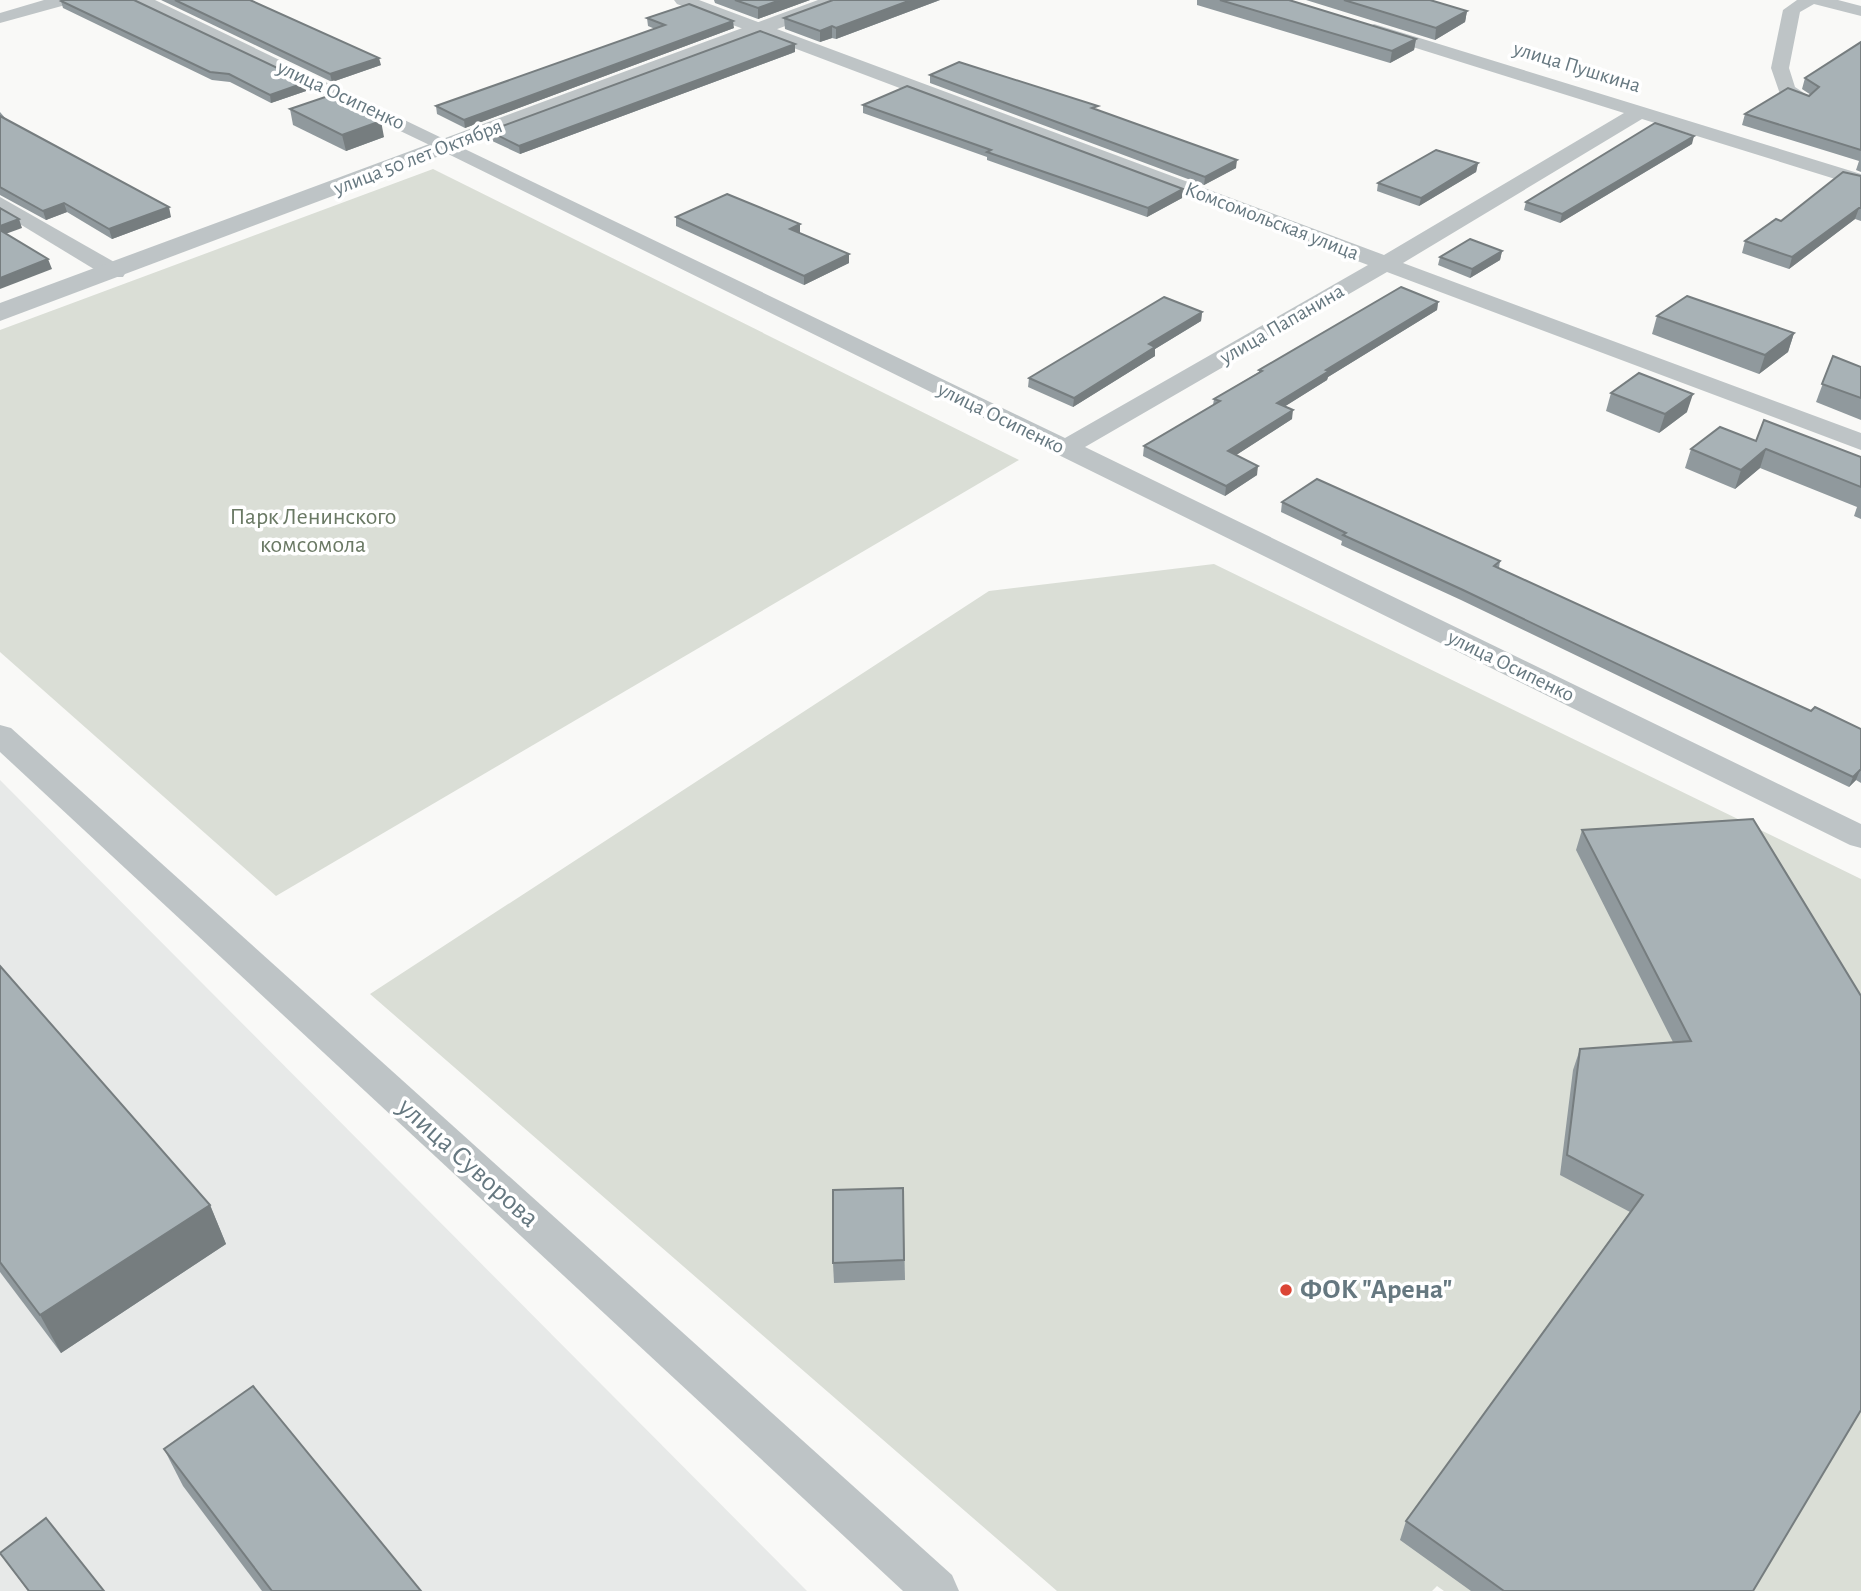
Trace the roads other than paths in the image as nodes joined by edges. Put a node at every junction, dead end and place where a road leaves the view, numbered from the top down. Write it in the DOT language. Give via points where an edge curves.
graph roads {
  1 [pos="63,0"];
  2 [pos="141,0"];
  3 [pos="683,0"];
  4 [pos="837,0"];
  5 [pos="1809,0"];
  6 [pos="1817,0"];
  7 [pos="1861,11"];
  8 [pos="0,18"];
  9 [pos="1357,24"];
  10 [pos="759,28"];
  11 [pos="1804,99"];
  12 [pos="1642,111"];
  13 [pos="447,146"];
  14 [pos="1861,181"];
  15 [pos="0,203"];
  16 [pos="1385,264"];
  17 [pos="115,272"];
  18 [pos="0,313"];
  19 [pos="1861,442"];
  20 [pos="1064,449"];
  21 [pos="0,736"];
  22 [pos="1861,837"];
  23 [pos="936,1591"];
  1 -- 8 [label="street"];
  2 -- 13 [label="street, улица Осипенко"];
  3 -- 10 [label="street, Комсомольская улица"];
  4 -- 10 [label="street, улица 50 лет Октября"];
  5 -- 11 [label="street" via="1792,10 1780,68 1787,90"];
  6 -- 7 [label="street"];
  9 -- 12 [label="street, улица Пушкина"];
  10 -- 13 [label="street, улица 50 лет Октября"];
  10 -- 16 [label="street, Комсомольская улица"];
  12 -- 14 [label="street, улица Пушкина"];
  12 -- 16 [label="street, улица Папанина"];
  13 -- 17 [label="street, улица 50 лет Октября"];
  13 -- 20 [label="street, улица Осипенко"];
  15 -- 17 [label="street"];
  16 -- 19 [label="street, Комсомольская улица"];
  16 -- 20 [label="street, улица Папанина"];
  17 -- 18 [label="street, улица 50 лет Октября"];
  20 -- 22 [label="street, улица Осипенко"];
  21 -- 23 [label="street, улица Суворова"];
}
